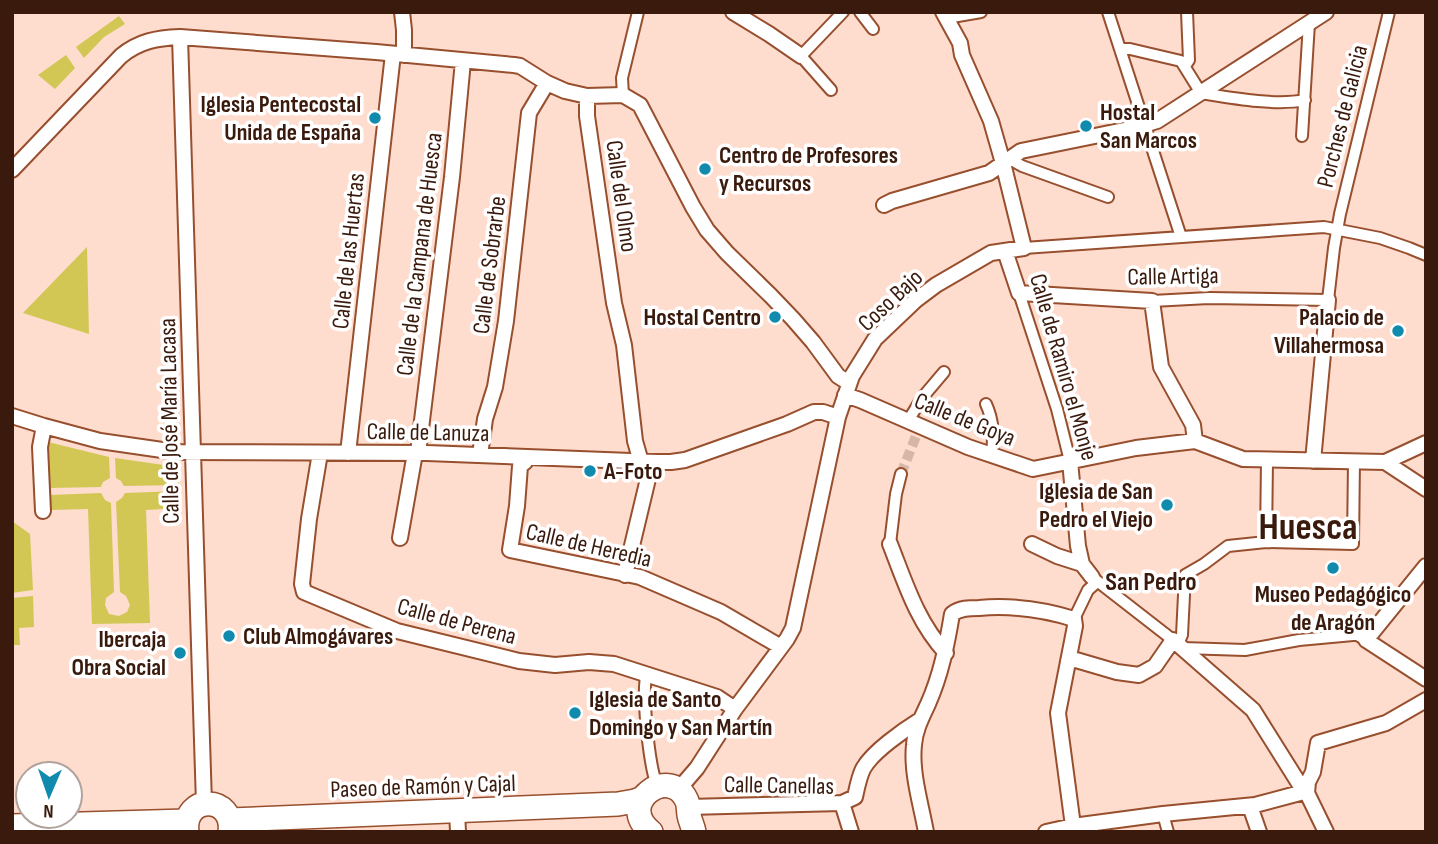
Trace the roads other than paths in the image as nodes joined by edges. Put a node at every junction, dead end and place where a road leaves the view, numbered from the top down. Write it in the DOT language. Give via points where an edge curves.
graph roads {
  1 [pos="402,12"];
  2 [pos="733,12"];
  3 [pos="843,12"];
  4 [pos="860,12"];
  5 [pos="981,12"];
  6 [pos="1108,12"];
  7 [pos="1187,12"];
  8 [pos="1326,12"];
  9 [pos="1389,12"];
  10 [pos="637,15"];
  11 [pos="945,16"];
  12 [pos="1309,23"];
  13 [pos="873,29"];
  14 [pos="180,37"];
  15 [pos="1120,49"];
  16 [pos="398,55"];
  17 [pos="800,56"];
  18 [pos="463,61"];
  19 [pos="1185,66"];
  20 [pos="547,83"];
  21 [pos="831,90"];
  22 [pos="1201,93"];
  23 [pos="623,95"];
  24 [pos="587,96"];
  25 [pos="1305,100"];
  26 [pos="1145,125"];
  27 [pos="1302,136"];
  28 [pos="1007,161"];
  29 [pos="12,170"];
  30 [pos="1108,197"];
  31 [pos="884,205"];
  32 [pos="1337,229"];
  33 [pos="1181,237"];
  34 [pos="1024,248"];
  35 [pos="1005,251"];
  36 [pos="1426,256"];
  37 [pos="1020,293"];
  38 [pos="1328,300"];
  39 [pos="1152,301"];
  40 [pos="944,372"];
  41 [pos="847,389"];
  42 [pos="986,404"];
  43 [pos="12,415"];
  44 [pos="838,416"];
  45 [pos="908,421"];
  46 [pos="44,426"];
  47 [pos="1195,441"];
  48 [pos="1426,443"];
  49 [pos="193,452"];
  50 [pos="320,453"];
  51 [pos="348,453"];
  52 [pos="416,453"];
  53 [pos="480,455"];
  54 [pos="991,456"];
  55 [pos="526,457"];
  56 [pos="1261,460"];
  57 [pos="1070,461"];
  58 [pos="1313,461"];
  59 [pos="1354,461"];
  60 [pos="646,462"];
  61 [pos="1380,462"];
  62 [pos="901,474"];
  63 [pos="1426,489"];
  64 [pos="43,510"];
  65 [pos="400,538"];
  66 [pos="1260,543"];
  67 [pos="890,544"];
  68 [pos="1032,544"];
  69 [pos="1082,564"];
  70 [pos="1426,566"];
  71 [pos="625,575"];
  72 [pos="1094,579"];
  73 [pos="1074,618"];
  74 [pos="1362,638"];
  75 [pos="1178,644"];
  76 [pos="781,646"];
  77 [pos="946,653"];
  78 [pos="1068,661"];
  79 [pos="647,673"];
  80 [pos="1426,679"];
  81 [pos="1426,700"];
  82 [pos="735,709"];
  83 [pos="920,720"];
  84 [pos="654,776"];
  85 [pos="1303,793"];
  86 [pos="842,803"];
  87 [pos="204,804"];
  88 [pos="1250,806"];
  89 [pos="638,812"];
  90 [pos="1163,814"];
  91 [pos="685,815"];
  92 [pos="458,821"];
  93 [pos="12,826"];
  94 [pos="187,826"];
  95 [pos="230,826"];
  96 [pos="1066,829"];
  97 [pos="851,832"];
  98 [pos="926,832"];
  99 [pos="1046,832"];
  100 [pos="1168,832"];
  101 [pos="1259,832"];
  102 [pos="1326,832"];
  1 -- 16 [label="street, Calle de las Huertas" via="404,30"];
  2 -- 17 [label="street"];
  3 -- 17 [label="street"];
  4 -- 13 [label="street"];
  5 -- 11 [label="street"];
  6 -- 15 [label="street"];
  7 -- 19 [label="street" via="1189,60"];
  8 -- 12 [label="street"];
  9 -- 32 [label="street, Porches de Galicia"];
  10 -- 23 [label="street" via="622,78"];
  11 -- 28 [label="street"];
  12 -- 22 [label="street"];
  12 -- 25 [label="street"];
  14 -- 16 [label="street"];
  14 -- 29 [label="street" via="158,38 128,50"];
  14 -- 49 [label="street, Calle de José María Lacasa"];
  15 -- 19 [label="street" via="1181,61"];
  15 -- 26 [label="street"];
  16 -- 18 [label="street"];
  16 -- 51 [label="street, Calle de las Huertas"];
  17 -- 21 [label="street"];
  18 -- 20 [label="street" via="514,65"];
  18 -- 52 [label="street, Calle de la Campana de Huesca"];
  19 -- 22 [label="street"];
  20 -- 24 [label="street"];
  20 -- 53 [label="street, Calle de Sobrarbe" via="529,113 506,321"];
  22 -- 25 [label="street" via="1240,100"];
  22 -- 26 [label="street"];
  23 -- 24 [label="street"];
  23 -- 41 [label="street" via="640,105 707,230 793,319"];
  24 -- 60 [label="street, Calle del Olmo" via="635,441"];
  25 -- 27 [label="street"];
  26 -- 28 [label="street" via="1021,151"];
  26 -- 33 [label="street"];
  28 -- 30 [label="street"];
  28 -- 31 [label="street" via="989,173"];
  28 -- 34 [label="street"];
  32 -- 33 [label="street, Coso Bajo"];
  32 -- 36 [label="street, Coso Bajo" via="1380,238"];
  32 -- 38 [label="street, Porches de Galicia"];
  33 -- 34 [label="street, Coso Bajo"];
  34 -- 35 [label="street, Coso Bajo"];
  35 -- 37 [label="street, Calle de Ramiro el Monje"];
  35 -- 41 [label="street, Coso Bajo" via="990,253 916,300 875,339"];
  37 -- 39 [label="street, Calle Artiga"];
  37 -- 57 [label="street, Calle de Ramiro el Monje"];
  38 -- 39 [label="street, Calle Artiga"];
  38 -- 58 [label="street"];
  39 -- 47 [label="street" via="1161,367 1193,425"];
  40 -- 45 [label="street"];
  41 -- 44 [label="street, Coso Bajo"];
  41 -- 45 [label="street, Calle de Goya" via="860,400"];
  42 -- 54 [label="street" via="991,415"];
  43 -- 46 [label="street, Calle de Lanuza"];
  44 -- 60 [label="street, Calle de Lanuza" via="814,412 685,460"];
  44 -- 76 [label="street, Coso Bajo" via="798,609"];
  45 -- 54 [label="street, Calle de Goya"];
  46 -- 49 [label="street, Calle de Lanuza" via="100,441"];
  46 -- 64 [label="street" via="40,447"];
  47 -- 56 [label="street" via="1243,460"];
  47 -- 57 [label="street, Calle de Goya"];
  48 -- 61 [label="street"];
  49 -- 50 [label="street, Calle de Lanuza"];
  49 -- 87 [label="street, Calle de José María Lacasa"];
  50 -- 51 [label="street, Calle de Lanuza"];
  50 -- 79 [label="street, Calle de Perena" via="304,592 397,631 519,661 614,664"];
  51 -- 52 [label="street, Calle de Lanuza"];
  52 -- 53 [label="street, Calle de Lanuza"];
  52 -- 65 [label="street, Calle de la Campana de Huesca"];
  53 -- 55 [label="street, Calle de Lanuza"];
  54 -- 57 [label="street, Calle de Goya" via="1033,469"];
  55 -- 60 [label="street, Calle de Lanuza"];
  55 -- 71 [label="street, Calle de Heredia" via="520,466 510,550"];
  56 -- 58 [label="street"];
  56 -- 66 [label="street"];
  57 -- 69 [label="street, Calle de Ramiro el Monje"];
  58 -- 59 [label="street"];
  59 -- 61 [label="street"];
  59 -- 66 [label="street" via="1353,544"];
  60 -- 71 [label="street"];
  61 -- 63 [label="street"];
  62 -- 67 [label="street"];
  66 -- 75 [label="street" via="1228,546 1185,575"];
  67 -- 77 [label="street" via="917,612"];
  68 -- 69 [label="street"];
  69 -- 72 [label="street, Calle de Ramiro el Monje"];
  70 -- 74 [label="street"];
  71 -- 76 [label="street, Calle de Heredia" via="640,577 721,612"];
  72 -- 73 [label="street"];
  72 -- 75 [label="street"];
  73 -- 77 [label="street" via="1023,607 958,609 952,614"];
  73 -- 78 [label="street"];
  74 -- 75 [label="street" via="1299,640 1245,650"];
  74 -- 80 [label="street"];
  75 -- 78 [label="street" via="1139,675"];
  75 -- 85 [label="street" via="1253,710"];
  76 -- 82 [label="street, Coso Bajo"];
  77 -- 83 [label="street"];
  78 -- 96 [label="street" via="1058,713"];
  79 -- 82 [label="street, Calle de Perena" via="717,696"];
  79 -- 84 [label="street"];
  81 -- 85 [label="street" via="1386,723 1318,743 1313,772"];
  82 -- 91 [label="street, Coso Bajo" via="697,768"];
  83 -- 86 [label="street" via="873,757 863,769 855,797"];
  83 -- 98 [label="street" via="914,767"];
  85 -- 88 [label="street"];
  85 -- 102 [label="street"];
  86 -- 91 [label="street, Calle Canellas"];
  86 -- 97 [label="street, Calle Canellas"];
  87 -- 94 [label="main road" via="193,810"];
  87 -- 95 [label="main road" via="223,809"];
  88 -- 90 [label="street"];
  88 -- 101 [label="street"];
  89 -- 91 [label="main road, Paseo de Ramón y Cajal" via="648,791 663,785 671,786"];
  89 -- 92 [label="main road, Paseo de Ramón y Cajal"];
  90 -- 96 [label="street"];
  90 -- 100 [label="street"];
  92 -- 95 [label="main road, Paseo de Ramón y Cajal"];
  93 -- 94 [label="main road"];
  96 -- 99 [label="street"];
}
